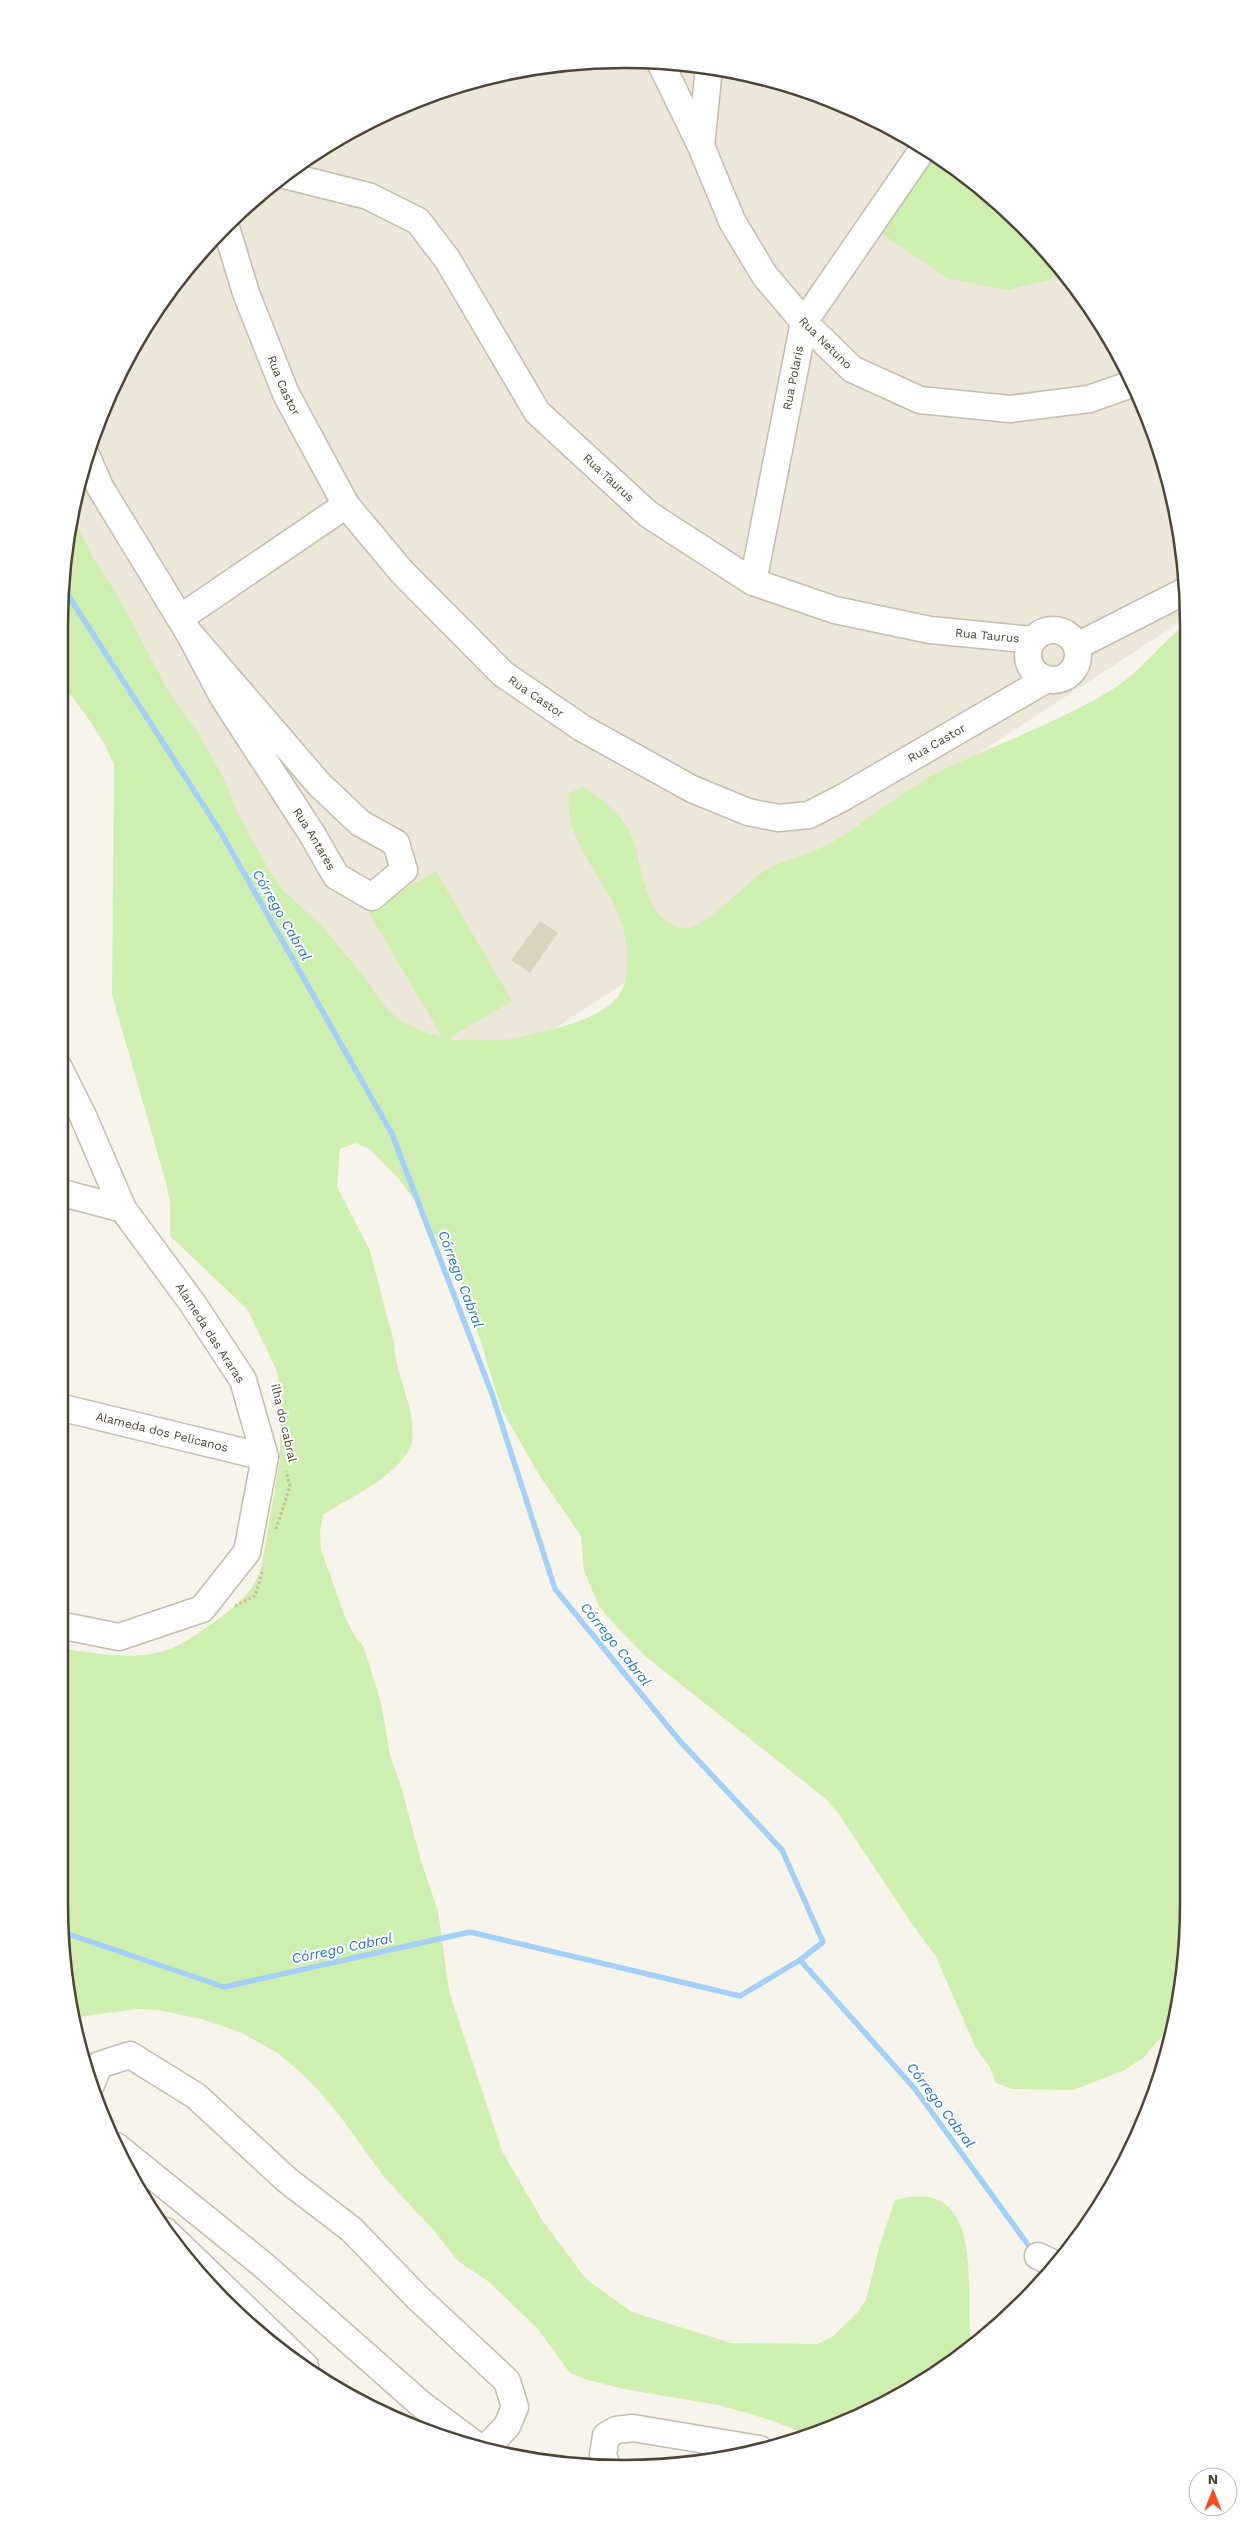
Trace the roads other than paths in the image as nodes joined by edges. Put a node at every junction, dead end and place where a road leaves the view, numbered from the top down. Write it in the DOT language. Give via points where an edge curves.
graph roads {
  1 [pos="664,69"];
  2 [pos="707,74"];
  3 [pos="701,146"];
  4 [pos="920,153"];
  5 [pos="292,177"];
  6 [pos="228,233"];
  7 [pos="804,322"];
  8 [pos="1127,386"];
  9 [pos="91,465"];
  10 [pos="346,505"];
  11 [pos="753,582"];
  12 [pos="1179,593"];
  13 [pos="185,625"];
  14 [pos="1033,640"];
  15 [pos="1077,646"];
  16 [pos="1047,679"];
  17 [pos="68,1075"];
  18 [pos="68,1194"];
  19 [pos="123,1208"];
  20 [pos="68,1409"];
  21 [pos="275,1462"];
  22 [pos="68,1627"];
  23 [pos="95,2075"];
  24 [pos="129,2156"];
  25 [pos="463,2436"];
  26 [pos="490,2443"];
  27 [pos="744,2446"];
  28 [pos="604,2459"];
  1 -- 3 [label="street, Rua Netuno"];
  2 -- 3 [label="street"];
  3 -- 7 [label="street, Rua Netuno" via="732,221 765,276"];
  4 -- 7 [label="street, Rua Polaris"];
  5 -- 11 [label="street, Rua Taurus" via="368,196 418,221 447,259 537,412 648,514"];
  6 -- 10 [label="street, Rua Castor" via="246,292 286,394"];
  7 -- 8 [label="street, Rua Netuno" via="852,369 920,400 1010,409 1088,399"];
  7 -- 11 [label="street, Rua Polaris"];
  9 -- 13 [label="street, Rua Antares" via="100,487"];
  10 -- 13 [label="street"];
  10 -- 16 [label="street, Rua Castor" via="402,572 503,674 582,728 692,789 748,812 778,818 809,815"];
  11 -- 14 [label="street, Rua Taurus" via="835,610 930,630"];
  12 -- 15 [label="street"];
  13 -- 13 [label="street, Rua Antares" via="319,784 360,823 396,843 404,870 372,896 336,876 223,697"];
  14 -- 15 [label="street" via="1044,632 1057,630 1069,635"];
  14 -- 16 [label="street" via="1028,659 1038,675"];
  15 -- 16 [label="street" via="1079,654 1073,671 1057,680"];
  17 -- 19 [label="street, Alameda das Araras"];
  18 -- 19 [label="street"];
  19 -- 21 [label="street, Alameda das Araras" via="243,1380"];
  20 -- 21 [label="street, Alameda dos Pelicanos"];
  21 -- 22 [label="street, Alameda das Araras" via="247,1552 202,1609 119,1637"];
  23 -- 26 [label="street" via="99,2065 130,2055 196,2096 287,2180 351,2229 418,2298 507,2381 515,2407 507,2426"];
  24 -- 25 [label="street" via="262,2264 422,2405"];
  27 -- 28 [label="street" via="633,2428 616,2430 606,2436"];
}
